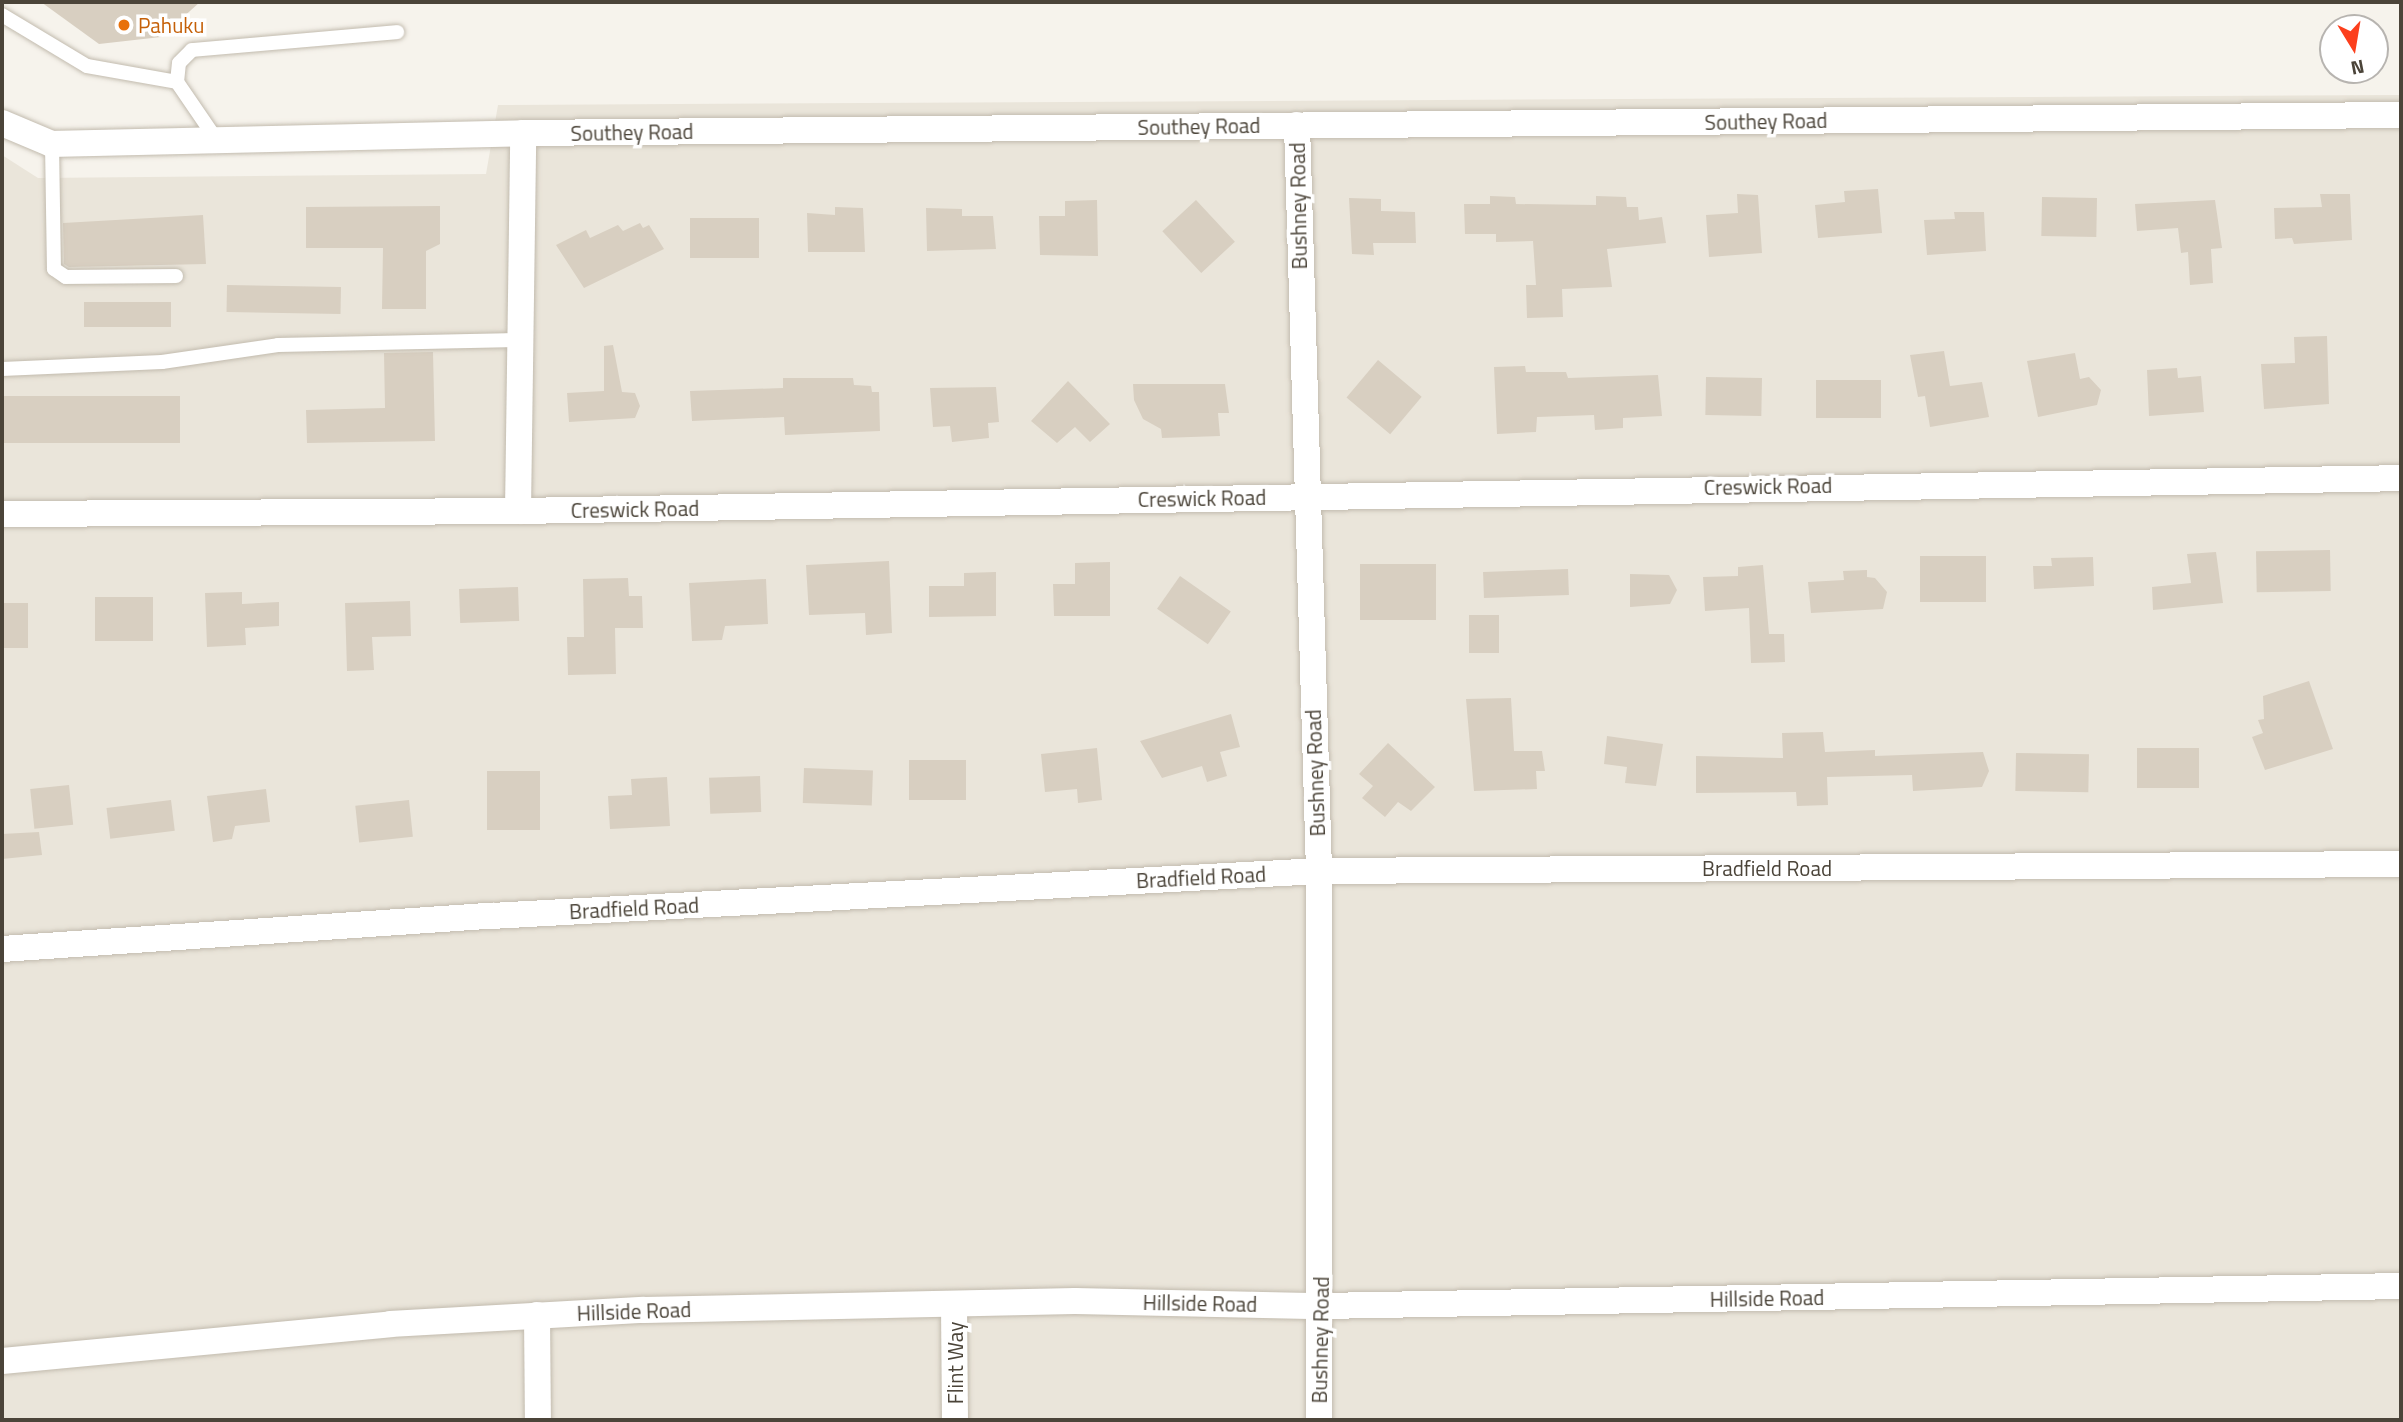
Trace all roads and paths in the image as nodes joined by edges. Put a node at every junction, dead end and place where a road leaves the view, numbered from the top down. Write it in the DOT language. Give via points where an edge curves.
graph roads {
  1 [pos="2,15"];
  2 [pos="397,32"];
  3 [pos="177,82"];
  4 [pos="2401,115"];
  5 [pos="2,123"];
  6 [pos="1297,125"];
  7 [pos="523,133"];
  8 [pos="216,139"];
  9 [pos="52,144"];
  10 [pos="176,276"];
  11 [pos="521,340"];
  12 [pos="2,369"];
  13 [pos="2401,478"];
  14 [pos="1305,496"];
  15 [pos="518,511"];
  16 [pos="2,514"];
  17 [pos="2401,864"];
  18 [pos="1319,871"];
  19 [pos="2,949"];
  20 [pos="2401,1286"];
  21 [pos="954,1306"];
  22 [pos="1322,1306"];
  23 [pos="537,1315"];
  24 [pos="2,1361"];
  25 [pos="538,1420"];
  26 [pos="955,1420"];
  27 [pos="1319,1420"];
  1 -- 3 [label="lane" via="87,66"];
  2 -- 3 [label="lane" via="192,50 179,63"];
  3 -- 8 [label="lane"];
  4 -- 6 [label="street, Southey Road"];
  5 -- 9 [label="street, Southey Road"];
  6 -- 7 [label="street, Southey Road"];
  6 -- 14 [label="street, Bushney Road"];
  7 -- 8 [label="street, Southey Road"];
  7 -- 11 [label="street"];
  8 -- 9 [label="street, Southey Road"];
  9 -- 10 [label="lane" via="54,269 66,277"];
  11 -- 12 [label="lane" via="278,345 162,362"];
  11 -- 15 [label="street"];
  13 -- 14 [label="street, Creswick Road"];
  14 -- 15 [label="street, Creswick Road"];
  14 -- 18 [label="street, Bushney Road"];
  15 -- 16 [label="street, Creswick Road"];
  17 -- 18 [label="street, Bradfield Road"];
  18 -- 19 [label="street, Bradfield Road" via="505,915"];
  18 -- 22 [label="street, Bushney Road"];
  20 -- 22 [label="street, Hillside Road"];
  21 -- 22 [label="street, Hillside Road" via="1075,1301"];
  21 -- 23 [label="street, Hillside Road"];
  21 -- 26 [label="street, Flint Way"];
  22 -- 27 [label="street, Bushney Road"];
  23 -- 24 [label="street, Hillside Road"];
  23 -- 25 [label="street"];
}
